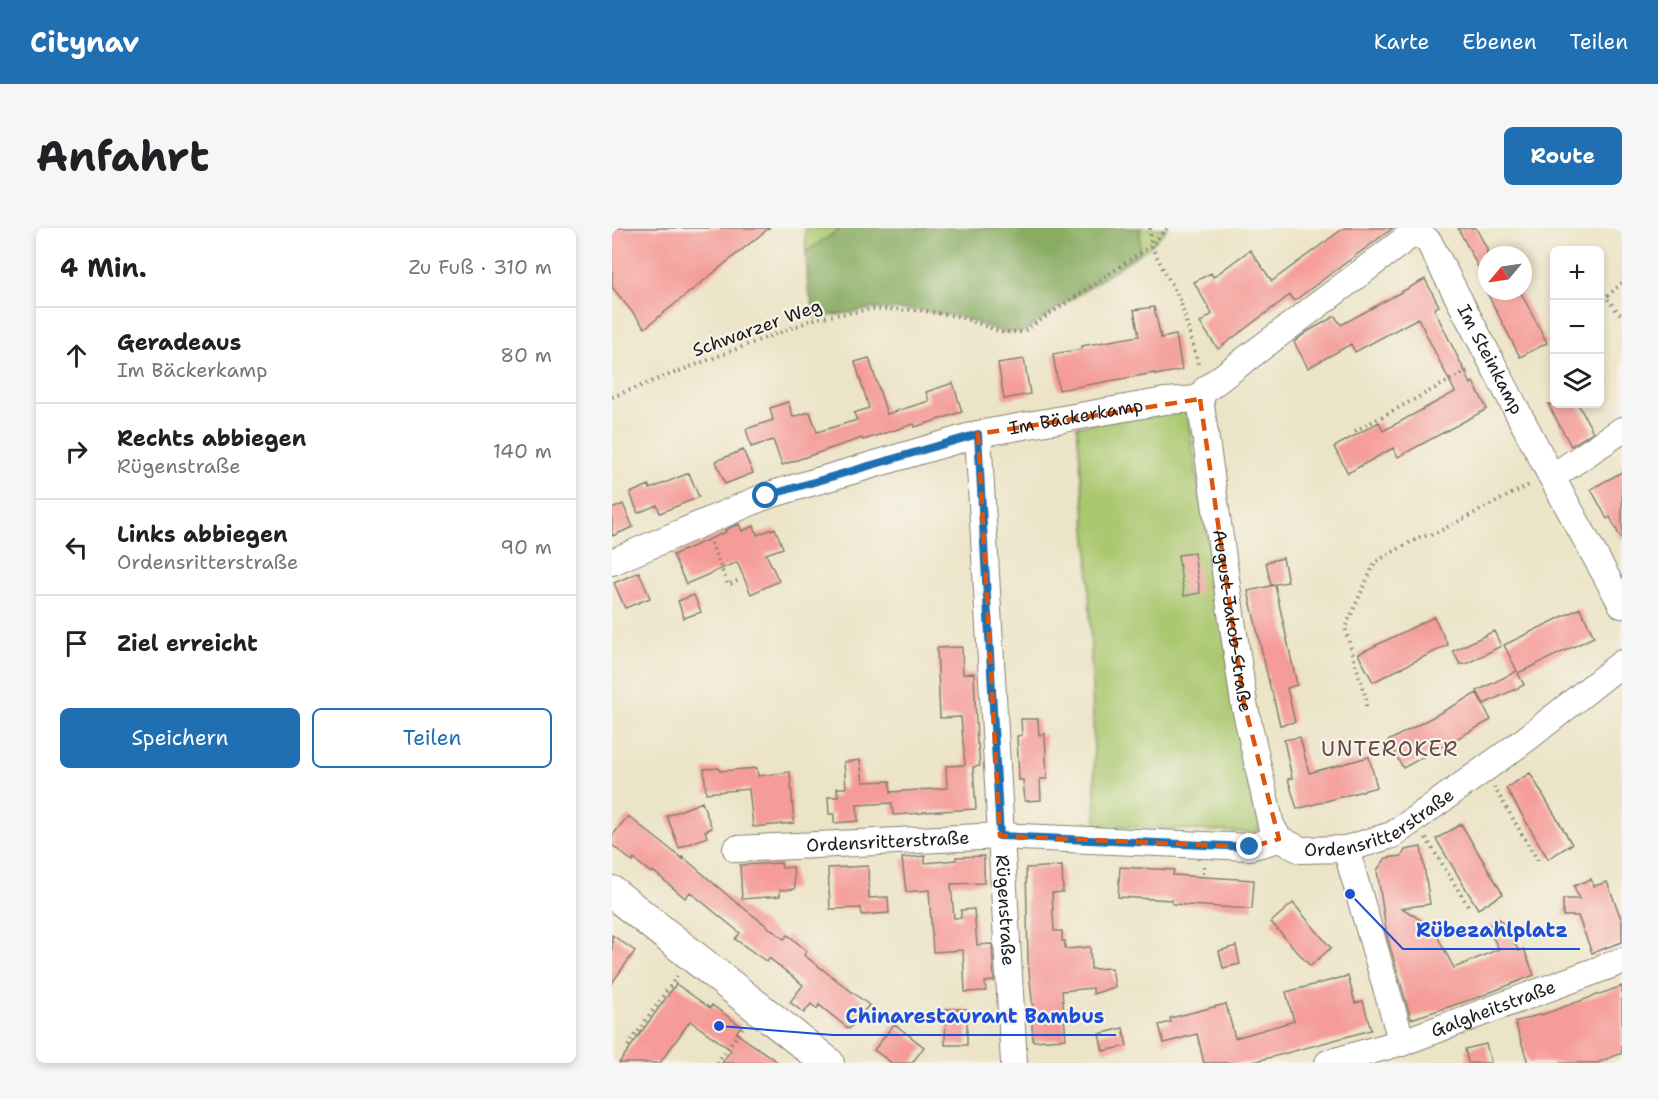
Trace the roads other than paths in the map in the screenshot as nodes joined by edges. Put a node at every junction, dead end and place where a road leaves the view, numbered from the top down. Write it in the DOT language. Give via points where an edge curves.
graph roads {
  1 [pos="1202,394"];
  2 [pos="1622,430"];
  3 [pos="978,434"];
  4 [pos="1551,475"];
  5 [pos="612,562"];
  6 [pos="1622,605"];
  7 [pos="1622,663"];
  8 [pos="1000,836"];
  9 [pos="1278,839"];
  10 [pos="736,849"];
  11 [pos="1346,849"];
  12 [pos="612,892"];
  13 [pos="1622,960"];
  14 [pos="1402,1043"];
  15 [pos="820,1060"];
  16 [pos="1014,1063"];
  17 [pos="1328,1063"];
  1 -- 3 [label="street, Im Bäckerkamp"];
  1 -- 4 [label="street, Im Steinkamp" via="1416,234 1429,242"];
  1 -- 9 [label="street, August-Jakob-Straße" via="1244,703 1271,825"];
  2 -- 4 [label="street"];
  3 -- 5 [label="street, Im Bäckerkamp" via="766,496"];
  3 -- 8 [label="street, Rügenstraße"];
  4 -- 6 [label="street, Im Steinkamp"];
  7 -- 11 [label="street, Ordensritterstraße" via="1484,771 1392,835"];
  8 -- 9 [label="street, Ordensritterstraße" via="1250,847"];
  8 -- 10 [label="street, Ordensritterstraße"];
  8 -- 16 [label="street, Rügenstraße"];
  9 -- 11 [label="street, Ordensritterstraße" via="1301,850"];
  11 -- 14 [label="street"];
  12 -- 15 [label="main road"];
  13 -- 14 [label="street, Galgheitstraße"];
  14 -- 17 [label="street, Galgheitstraße"];
}
